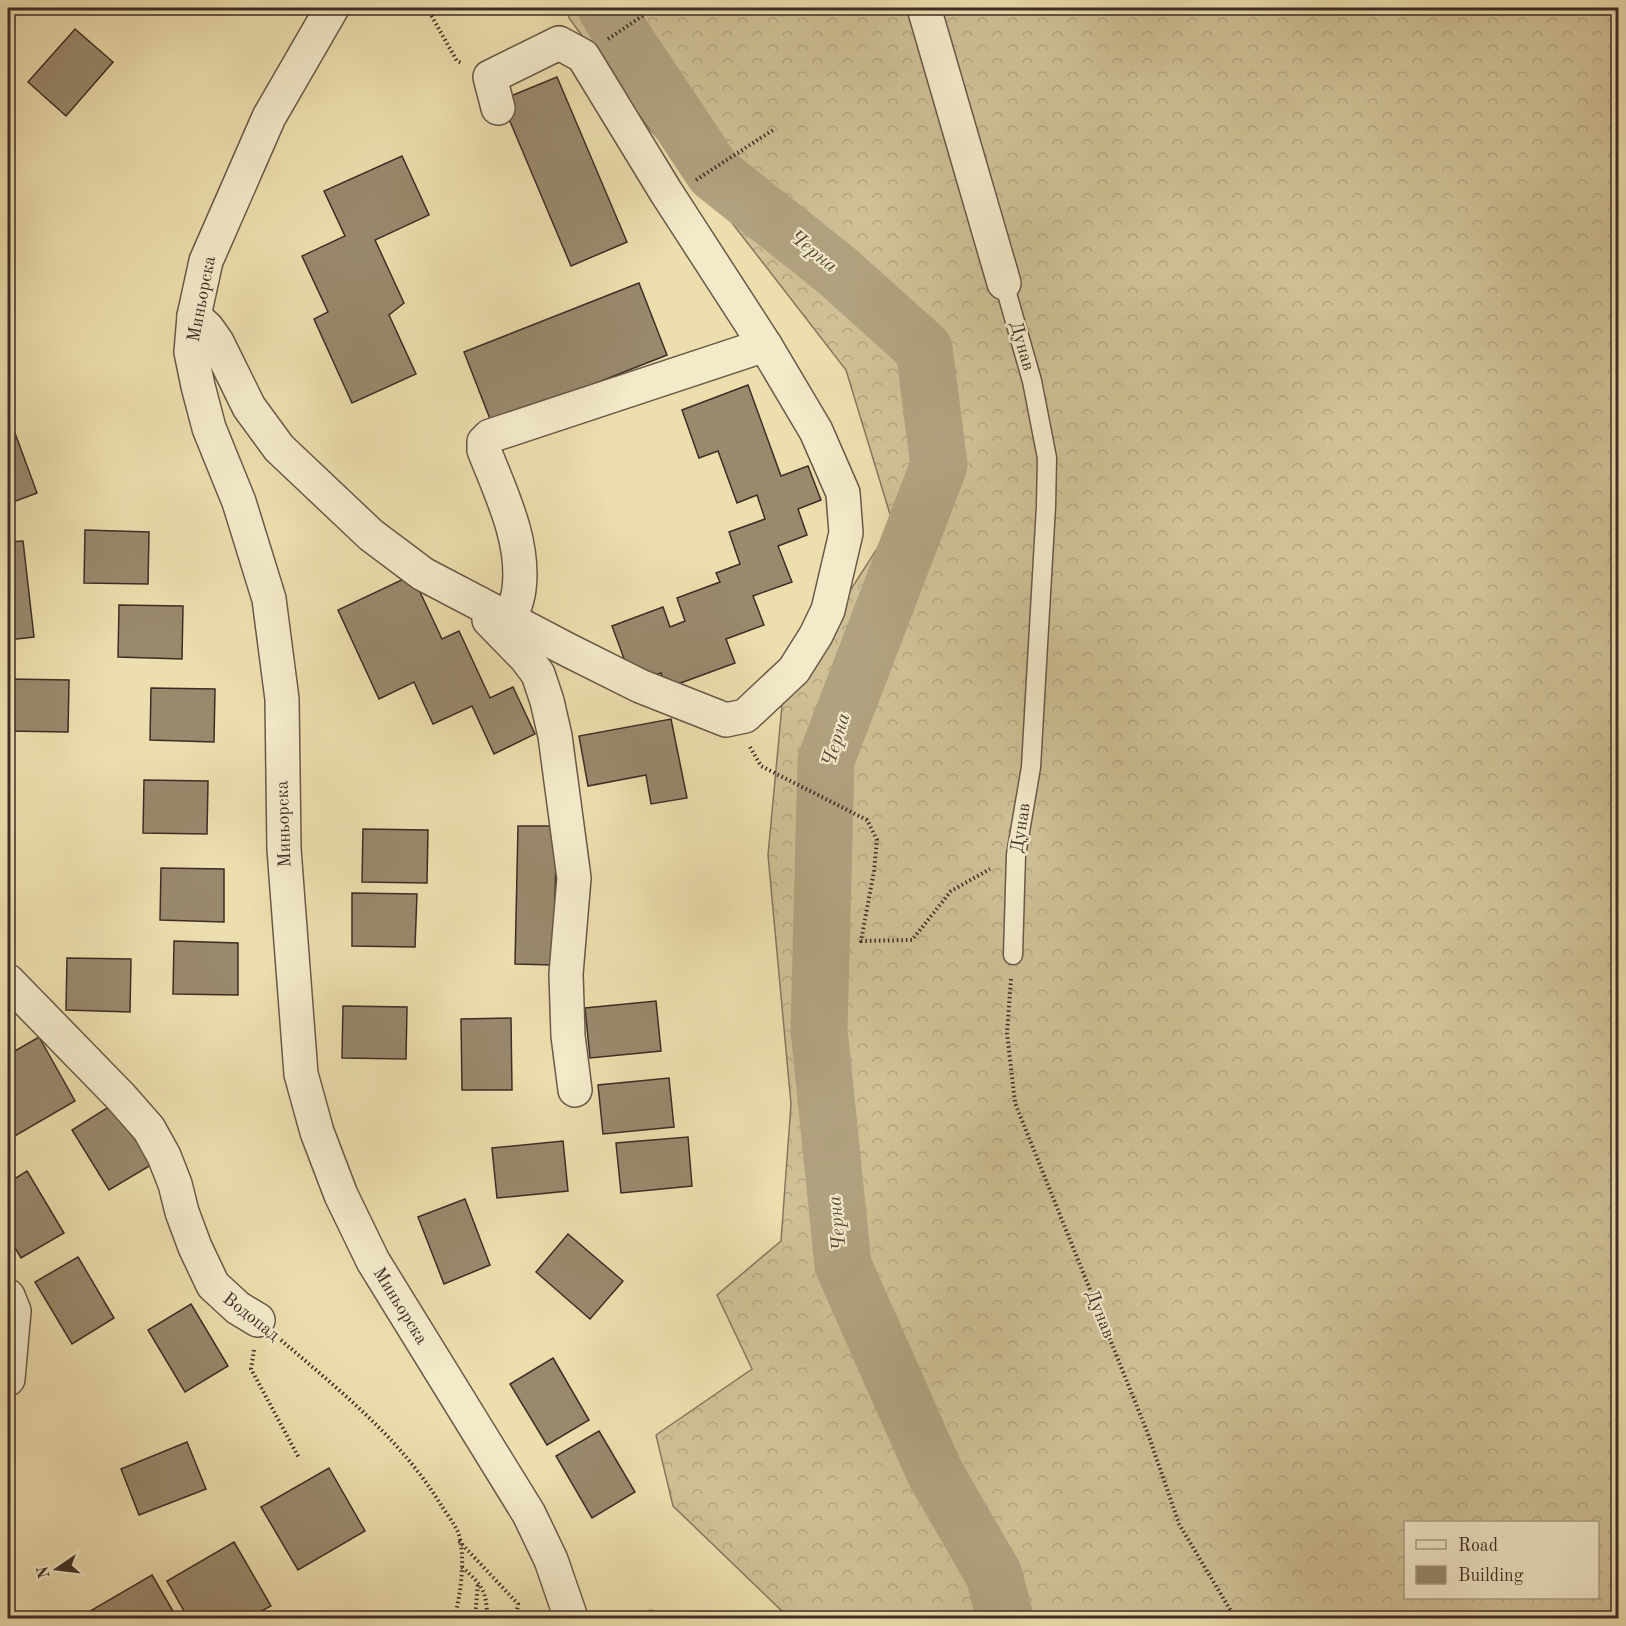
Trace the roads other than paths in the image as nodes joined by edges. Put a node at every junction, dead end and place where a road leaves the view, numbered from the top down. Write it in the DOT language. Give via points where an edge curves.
graph roads {
  1 [pos="332,8"];
  2 [pos="924,8"];
  3 [pos="498,108"];
  4 [pos="1004,283"];
  5 [pos="194,316"];
  6 [pos="765,345"];
  7 [pos="470,599"];
  8 [pos="510,620"];
  9 [pos="1013,955"];
  10 [pos="8,981"];
  11 [pos="575,1090"];
  12 [pos="8,1296"];
  13 [pos="258,1320"];
  14 [pos="8,1379"];
  15 [pos="570,1616"];
  1 -- 5 [label="street, Миньорска" via="269,117 206,261"];
  2 -- 4 [label="street, Дунав"];
  3 -- 6 [label="street" via="490,77 559,43 583,56"];
  4 -- 9 [label="lane, Дунав" via="1032,381 1047,458 1031,767 1016,855"];
  5 -- 7 [label="street" via="217,342 249,407 279,448 371,535 423,574"];
  5 -- 15 [label="street, Миньорска" via="191,352 198,387 269,599 282,699 284,849 301,1074 317,1132 340,1195 373,1261 529,1514 551,1560"];
  6 -- 8 [label="street" via="490,436 484,442 520,561 519,591"];
  6 -- 8 [label="street" via="816,431 843,493 846,533 828,610 794,670 745,716 726,720 640,686"];
  7 -- 8 [label="street"];
  7 -- 11 [label="street" via="538,674 549,710 574,878 567,974 568,1036"];
  10 -- 13 [label="street, Водопад" via="149,1129 164,1156 195,1247 213,1285"];
  12 -- 14 [label="street" via="14,1311"];
}
